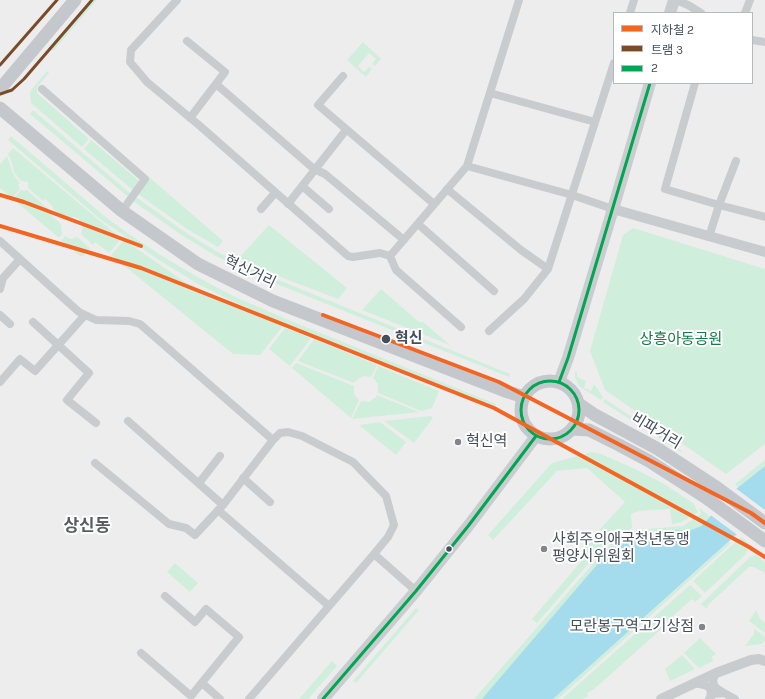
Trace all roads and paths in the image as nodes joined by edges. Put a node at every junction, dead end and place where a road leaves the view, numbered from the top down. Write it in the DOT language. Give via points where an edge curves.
graph roads {
  1 [pos="75,0"];
  2 [pos="177,0"];
  3 [pos="634,0"];
  4 [pos="675,0"];
  5 [pos="750,0"];
  6 [pos="518,1"];
  7 [pos="630,12"];
  8 [pos="670,12"];
  9 [pos="699,12"];
  10 [pos="745,12"];
  11 [pos="753,40"];
  12 [pos="187,41"];
  13 [pos="765,42"];
  14 [pos="613,66"];
  15 [pos="343,76"];
  16 [pos="216,84"];
  17 [pos="650,84"];
  18 [pos="696,84"];
  19 [pos="0,88"];
  20 [pos="42,89"];
  21 [pos="490,93"];
  22 [pos="0,108"];
  23 [pos="190,118"];
  24 [pos="595,122"];
  25 [pos="346,130"];
  26 [pos="736,161"];
  27 [pos="467,166"];
  28 [pos="314,169"];
  29 [pos="302,186"];
  30 [pos="447,189"];
  31 [pos="275,193"];
  32 [pos="572,195"];
  33 [pos="288,204"];
  34 [pos="434,204"];
  35 [pos="719,205"];
  36 [pos="261,209"];
  37 [pos="329,209"];
  38 [pos="613,209"];
  39 [pos="122,211"];
  40 [pos="765,217"];
  41 [pos="418,224"];
  42 [pos="709,237"];
  43 [pos="404,240"];
  44 [pos="0,241"];
  45 [pos="765,252"];
  46 [pos="390,256"];
  47 [pos="20,259"];
  48 [pos="548,269"];
  49 [pos="0,289"];
  50 [pos="494,291"];
  51 [pos="0,315"];
  52 [pos="85,315"];
  53 [pos="33,322"];
  54 [pos="10,324"];
  55 [pos="461,327"];
  56 [pos="489,331"];
  57 [pos="58,345"];
  58 [pos="0,382"];
  59 [pos="559,382"];
  60 [pos="524,396"];
  61 [pos="579,404"];
  62 [pos="128,421"];
  63 [pos="96,423"];
  64 [pos="574,429"];
  65 [pos="536,436"];
  66 [pos="273,440"];
  67 [pos="220,456"];
  68 [pos="95,463"];
  69 [pos="243,478"];
  70 [pos="199,482"];
  71 [pos="270,502"];
  72 [pos="220,507"];
  73 [pos="765,523"];
  74 [pos="762,539"];
  75 [pos="374,554"];
  76 [pos="416,591"];
  77 [pos="166,596"];
  78 [pos="330,606"];
  79 [pos="141,653"];
  80 [pos="765,661"];
  81 [pos="202,683"];
  82 [pos="709,687"];
  83 [pos="724,693"];
  84 [pos="220,699"];
  85 [pos="249,699"];
  86 [pos="322,699"];
  87 [pos="661,699"];
  88 [pos="735,699"];
  1 -- 19 [label="main road"];
  2 -- 23 [label="street" via="131,50 130,62 147,82"];
  3 -- 7 [label="street"];
  4 -- 8 [label="main road"];
  4 -- 9 [label="street"];
  5 -- 10 [label="street"];
  6 -- 21 [label="street"];
  11 -- 13 [label="street"];
  12 -- 16 [label="street" via="225,72"];
  14 -- 24 [label="street"];
  15 -- 25 [label="street" via="318,105"];
  16 -- 23 [label="street"];
  16 -- 28 [label="street"];
  17 -- 38 [label="main road"];
  18 -- 35 [label="street" via="665,189"];
  20 -- 39 [label="street" via="145,180"];
  21 -- 24 [label="street"];
  21 -- 27 [label="street"];
  22 -- 39 [label="main road, 혁신거리"];
  23 -- 31 [label="street"];
  24 -- 32 [label="street"];
  25 -- 28 [label="street"];
  25 -- 34 [label="street"];
  26 -- 35 [label="street"];
  27 -- 30 [label="street"];
  27 -- 32 [label="street"];
  28 -- 29 [label="street"];
  28 -- 43 [label="street" via="324,174"];
  29 -- 33 [label="street"];
  29 -- 37 [label="street"];
  30 -- 34 [label="street"];
  30 -- 48 [label="street"];
  31 -- 33 [label="street"];
  31 -- 36 [label="street"];
  32 -- 38 [label="street"];
  32 -- 48 [label="street"];
  33 -- 46 [label="street" via="348,256 380,253"];
  34 -- 41 [label="street"];
  35 -- 40 [label="street"];
  35 -- 42 [label="street"];
  38 -- 42 [label="street"];
  38 -- 59 [label="main road"];
  39 -- 60 [label="main road, 혁신거리" via="198,264 273,301 505,391"];
  41 -- 43 [label="street"];
  41 -- 50 [label="street"];
  42 -- 45 [label="street"];
  43 -- 46 [label="street"];
  44 -- 47 [label="street"];
  46 -- 55 [label="street" via="396,270"];
  47 -- 49 [label="street" via="3,278"];
  47 -- 52 [label="street"];
  48 -- 56 [label="street" via="524,299"];
  51 -- 54 [label="street"];
  52 -- 57 [label="street"];
  52 -- 66 [label="street" via="96,320 140,324"];
  53 -- 57 [label="street"];
  57 -- 58 [label="street" via="35,371 20,359"];
  57 -- 63 [label="street" via="89,373 67,400"];
  59 -- 60 [label="main road" via="539,383 530,388"];
  59 -- 61 [label="main road" via="571,390"];
  60 -- 65 [label="main road" via="521,415 524,425"];
  61 -- 64 [label="main road" via="580,415"];
  61 -- 73 [label="main road, 비파거리" via="658,449"];
  62 -- 70 [label="street"];
  64 -- 65 [label="main road" via="561,438 551,440"];
  64 -- 74 [label="main road, 비파거리" via="588,430 649,461 705,497"];
  65 -- 76 [label="main road" via="469,526"];
  66 -- 69 [label="street"];
  66 -- 75 [label="street" via="280,433 288,432 302,436 353,462 386,496 394,525"];
  67 -- 70 [label="street"];
  68 -- 72 [label="street" via="169,524 186,528 195,535"];
  69 -- 71 [label="street"];
  69 -- 72 [label="street"];
  70 -- 72 [label="street"];
  72 -- 78 [label="street"];
  75 -- 76 [label="street"];
  75 -- 78 [label="street"];
  76 -- 86 [label="main road"];
  77 -- 81 [label="street" via="195,622 206,609 239,637"];
  78 -- 85 [label="street"];
  79 -- 81 [label="street" via="191,696"];
  80 -- 82 [label="street" via="751,660"];
  81 -- 84 [label="street"];
  82 -- 83 [label="street"];
  82 -- 83 [label="street" via="714,694"];
  82 -- 87 [label="street"];
  83 -- 88 [label="street"];
}
